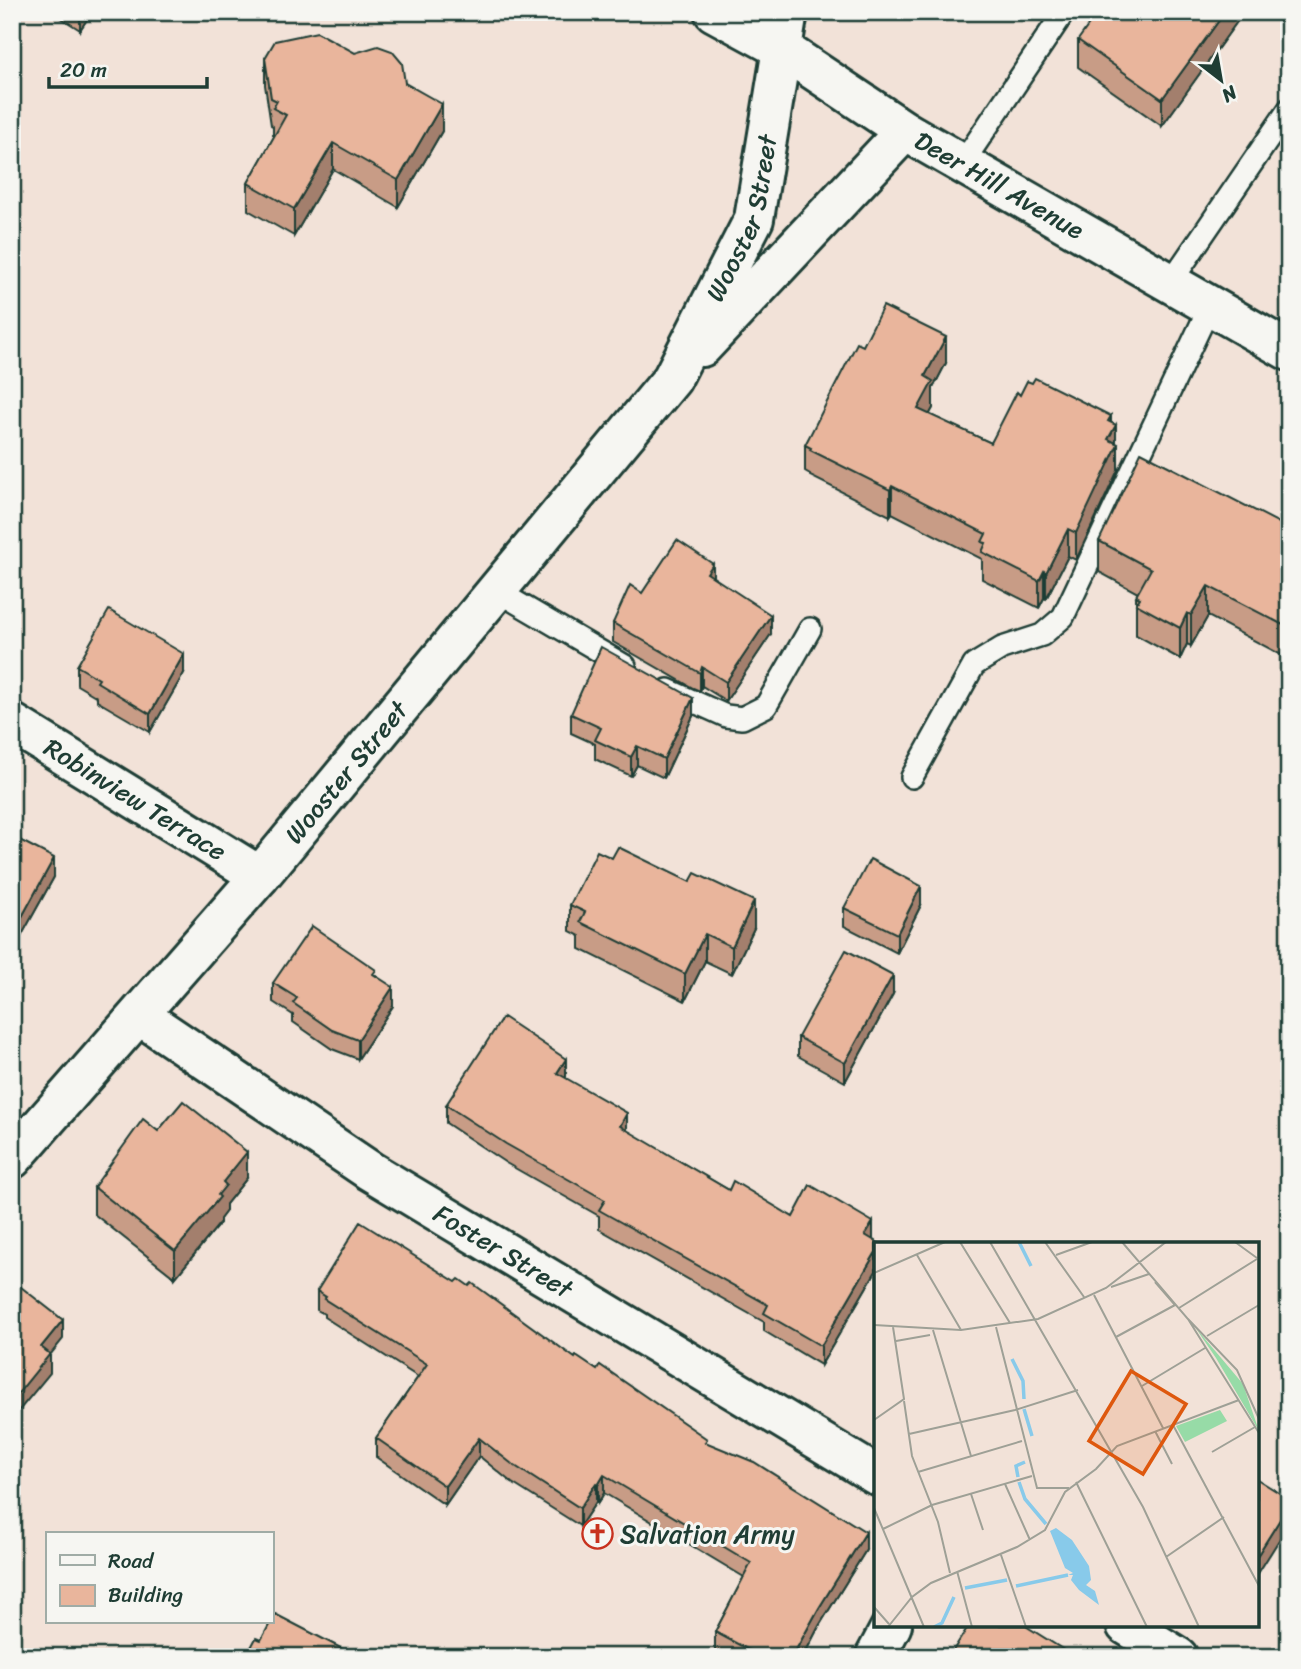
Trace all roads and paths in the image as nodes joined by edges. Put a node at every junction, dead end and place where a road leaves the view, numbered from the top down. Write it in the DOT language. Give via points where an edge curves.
graph roads {
  1 [pos="714,12"];
  2 [pos="1064,12"];
  3 [pos="785,31"];
  4 [pos="1289,108"];
  5 [pos="905,131"];
  6 [pos="962,164"];
  7 [pos="1170,283"];
  8 [pos="1210,306"];
  9 [pos="1289,351"];
  10 [pos="672,379"];
  11 [pos="496,591"];
  12 [pos="810,629"];
  13 [pos="12,723"];
  14 [pos="912,777"];
  15 [pos="260,876"];
  16 [pos="139,1015"];
  17 [pos="12,1159"];
  18 [pos="874,1474"];
  19 [pos="891,1627"];
  20 [pos="1129,1627"];
  21 [pos="875,1657"];
  22 [pos="1178,1657"];
  1 -- 3 [label="street, Deer Hill Avenue"];
  2 -- 6 [label="lane"];
  3 -- 5 [label="street, Deer Hill Avenue"];
  3 -- 10 [label="street, Wooster Street" via="754,219"];
  4 -- 7 [label="lane"];
  5 -- 6 [label="street, Deer Hill Avenue"];
  5 -- 10 [label="street, Wooster Street"];
  6 -- 7 [label="street, Deer Hill Avenue"];
  7 -- 8 [label="street, Deer Hill Avenue"];
  8 -- 9 [label="street, Deer Hill Avenue"];
  8 -- 14 [label="lane" via="1063,617 1042,635 1002,648 974,665"];
  10 -- 11 [label="street, Wooster Street"];
  11 -- 12 [label="lane" via="687,700 742,718 766,706"];
  11 -- 15 [label="street, Wooster Street"];
  13 -- 15 [label="street, Robinview Terrace"];
  15 -- 16 [label="street, Wooster Street"];
  16 -- 17 [label="street, Wooster Street"];
  16 -- 18 [label="street, Foster Street" via="370,1171"];
  19 -- 21 [label="street"];
  20 -- 22 [label="street"];
}
